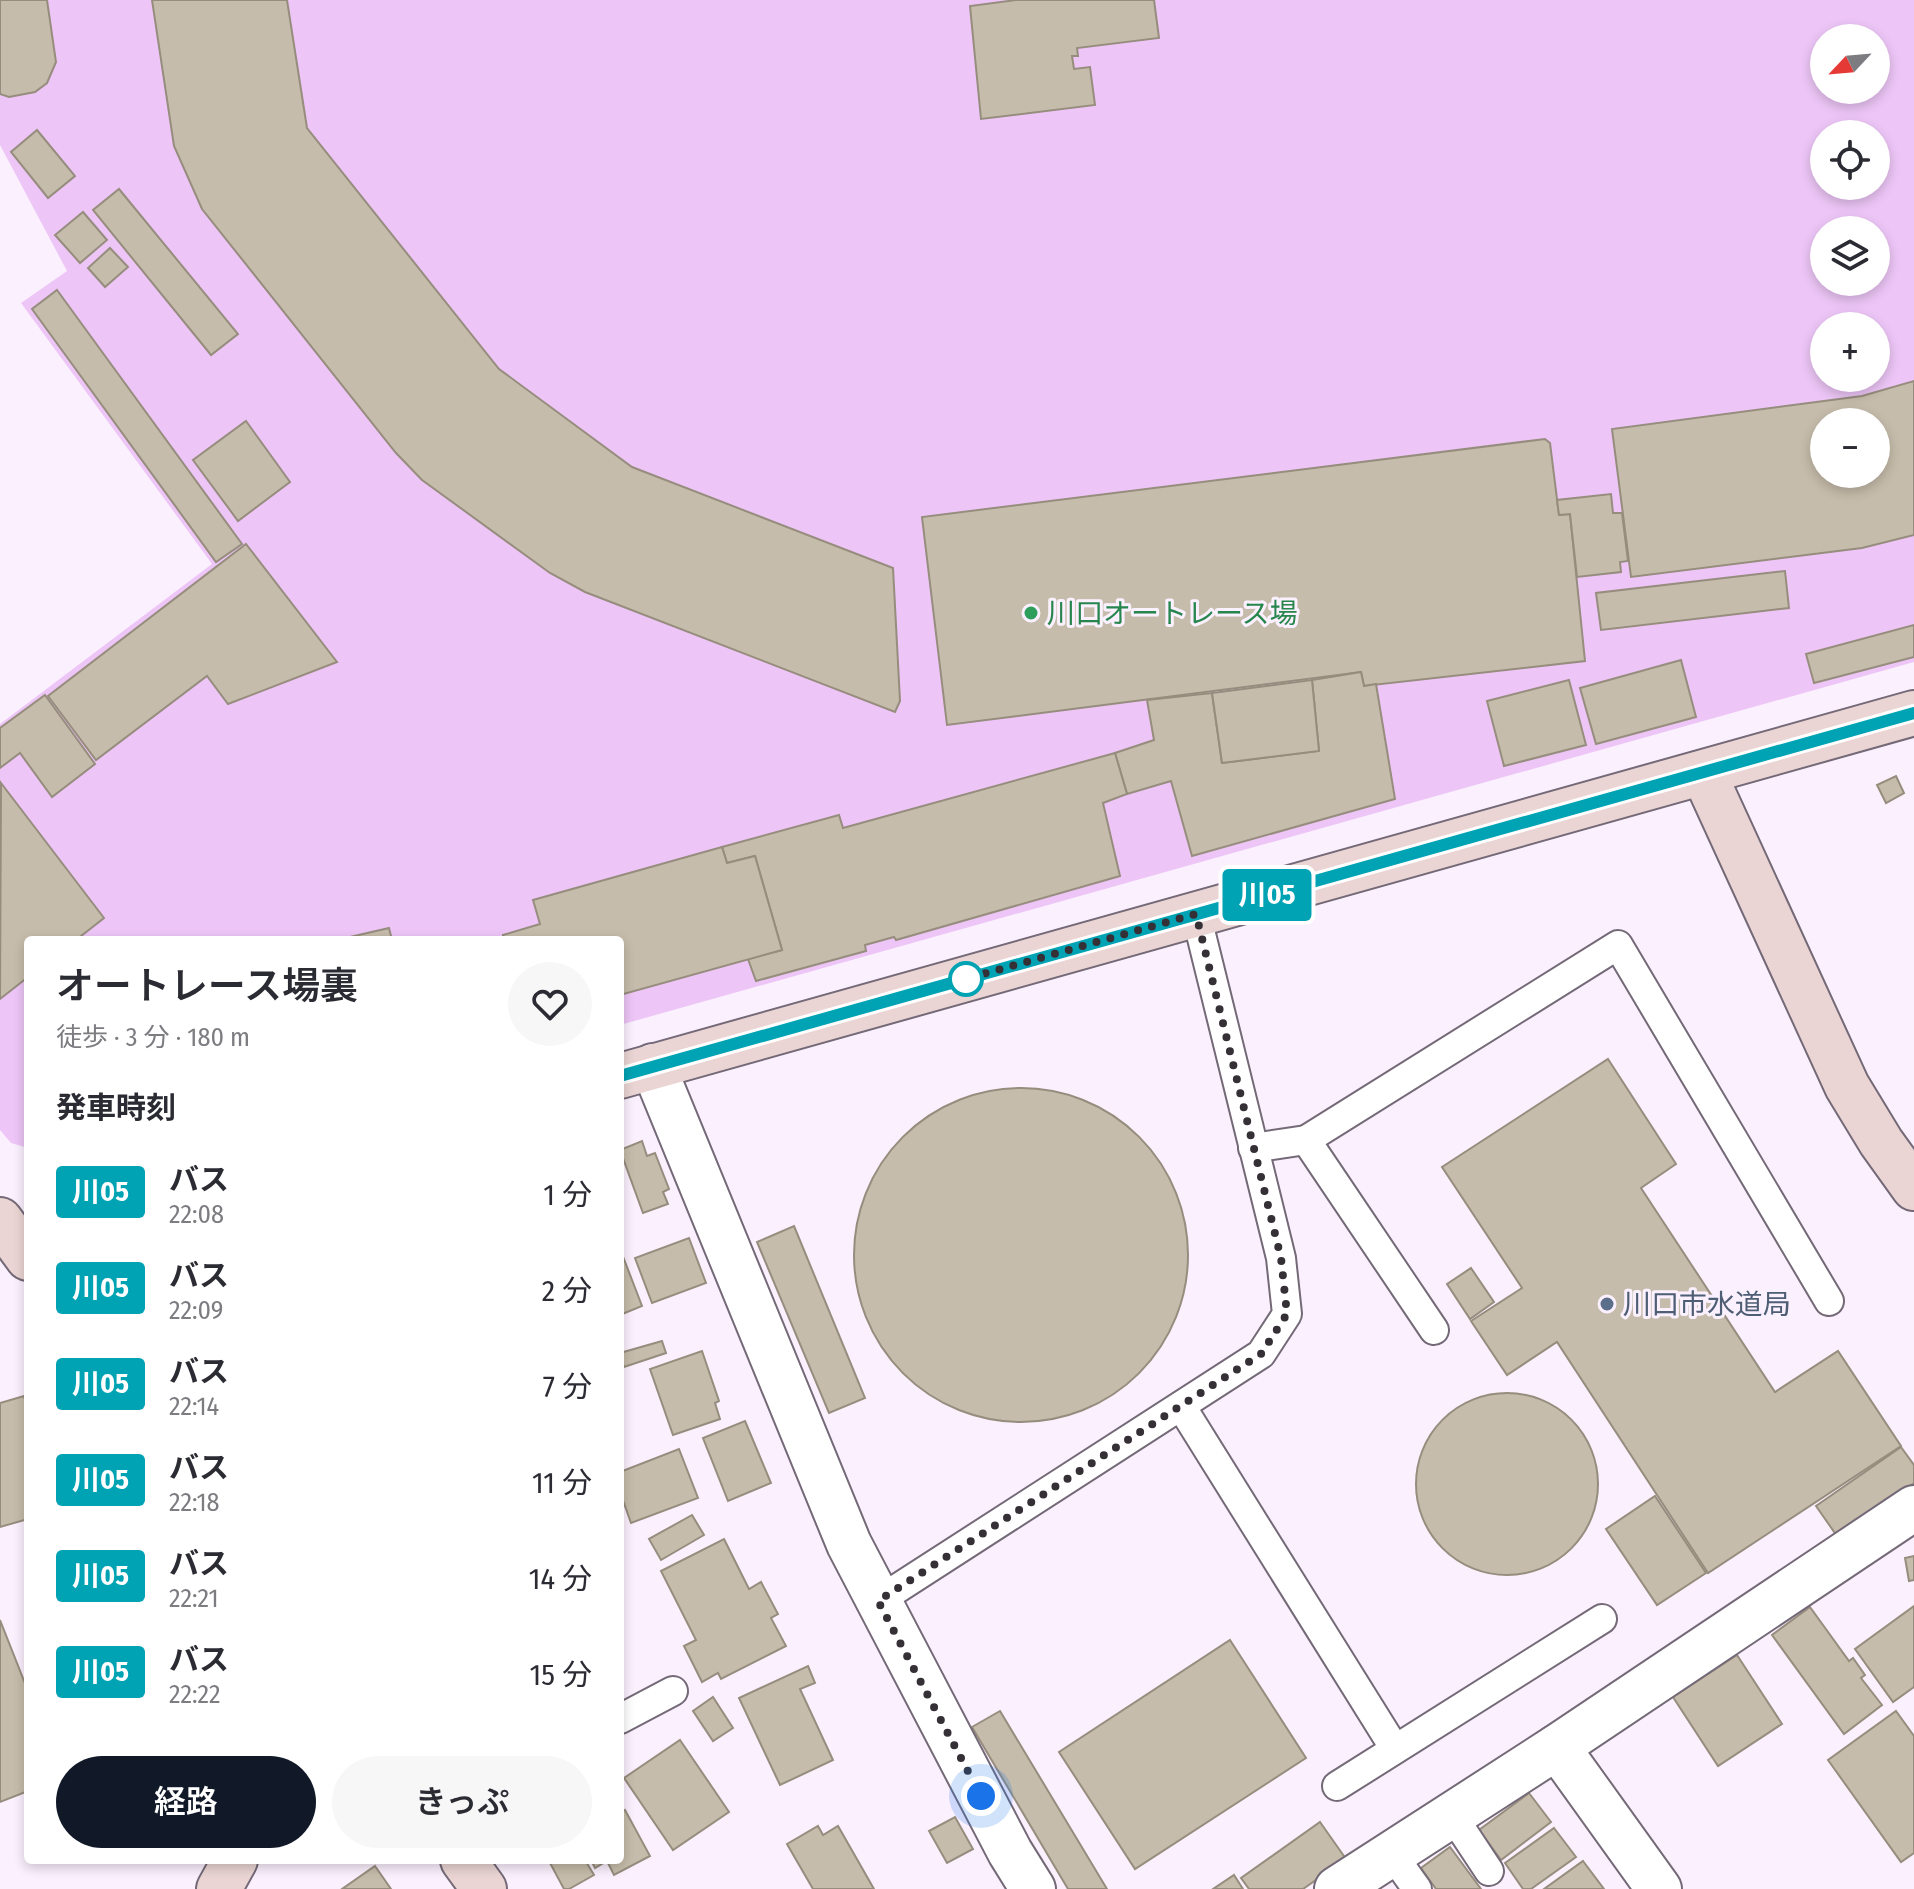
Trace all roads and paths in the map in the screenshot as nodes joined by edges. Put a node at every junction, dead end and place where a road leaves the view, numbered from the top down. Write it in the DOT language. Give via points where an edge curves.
graph roads {
  1 [pos="1914,713"];
  2 [pos="1704,774"];
  3 [pos="1196,914"];
  4 [pos="637,1071"];
  5 [pos="1306,1140"];
  6 [pos="1253,1148"];
  7 [pos="1914,1188"];
  8 [pos="1829,1301"];
  9 [pos="1434,1330"];
  10 [pos="1181,1406"];
  11 [pos="1914,1508"];
  12 [pos="878,1601"];
  13 [pos="1602,1619"];
  14 [pos="673,1691"];
  15 [pos="624,1717"];
  16 [pos="1557,1747"];
  17 [pos="1395,1749"];
  18 [pos="1337,1786"];
  19 [pos="1452,1815"];
  20 [pos="1392,1854"];
  21 [pos="233,1864"];
  22 [pos="466,1864"];
  23 [pos="1489,1871"];
  24 [pos="219,1889"];
  25 [pos="484,1889"];
  26 [pos="1033,1889"];
  27 [pos="1337,1889"];
  28 [pos="1417,1889"];
  29 [pos="1659,1889"];
  1 -- 2 [label="street"];
  2 -- 3 [label="street"];
  2 -- 7 [label="street" via="1847,1086"];
  3 -- 4 [label="street"];
  3 -- 6 [label="lane"];
  4 -- 12 [label="street"];
  5 -- 6 [label="lane"];
  5 -- 8 [label="lane" via="1618,945"];
  5 -- 9 [label="lane"];
  6 -- 10 [label="lane" via="1281,1258 1287,1314 1261,1354"];
  10 -- 12 [label="lane"];
  10 -- 17 [label="lane"];
  11 -- 16 [label="street"];
  12 -- 26 [label="street"];
  13 -- 17 [label="lane"];
  14 -- 15 [label="lane"];
  16 -- 19 [label="street"];
  16 -- 29 [label="street"];
  17 -- 18 [label="lane"];
  19 -- 20 [label="street"];
  19 -- 23 [label="lane"];
  20 -- 27 [label="street"];
  20 -- 28 [label="lane"];
  21 -- 24 [label="street"];
  22 -- 25 [label="street"];
}
